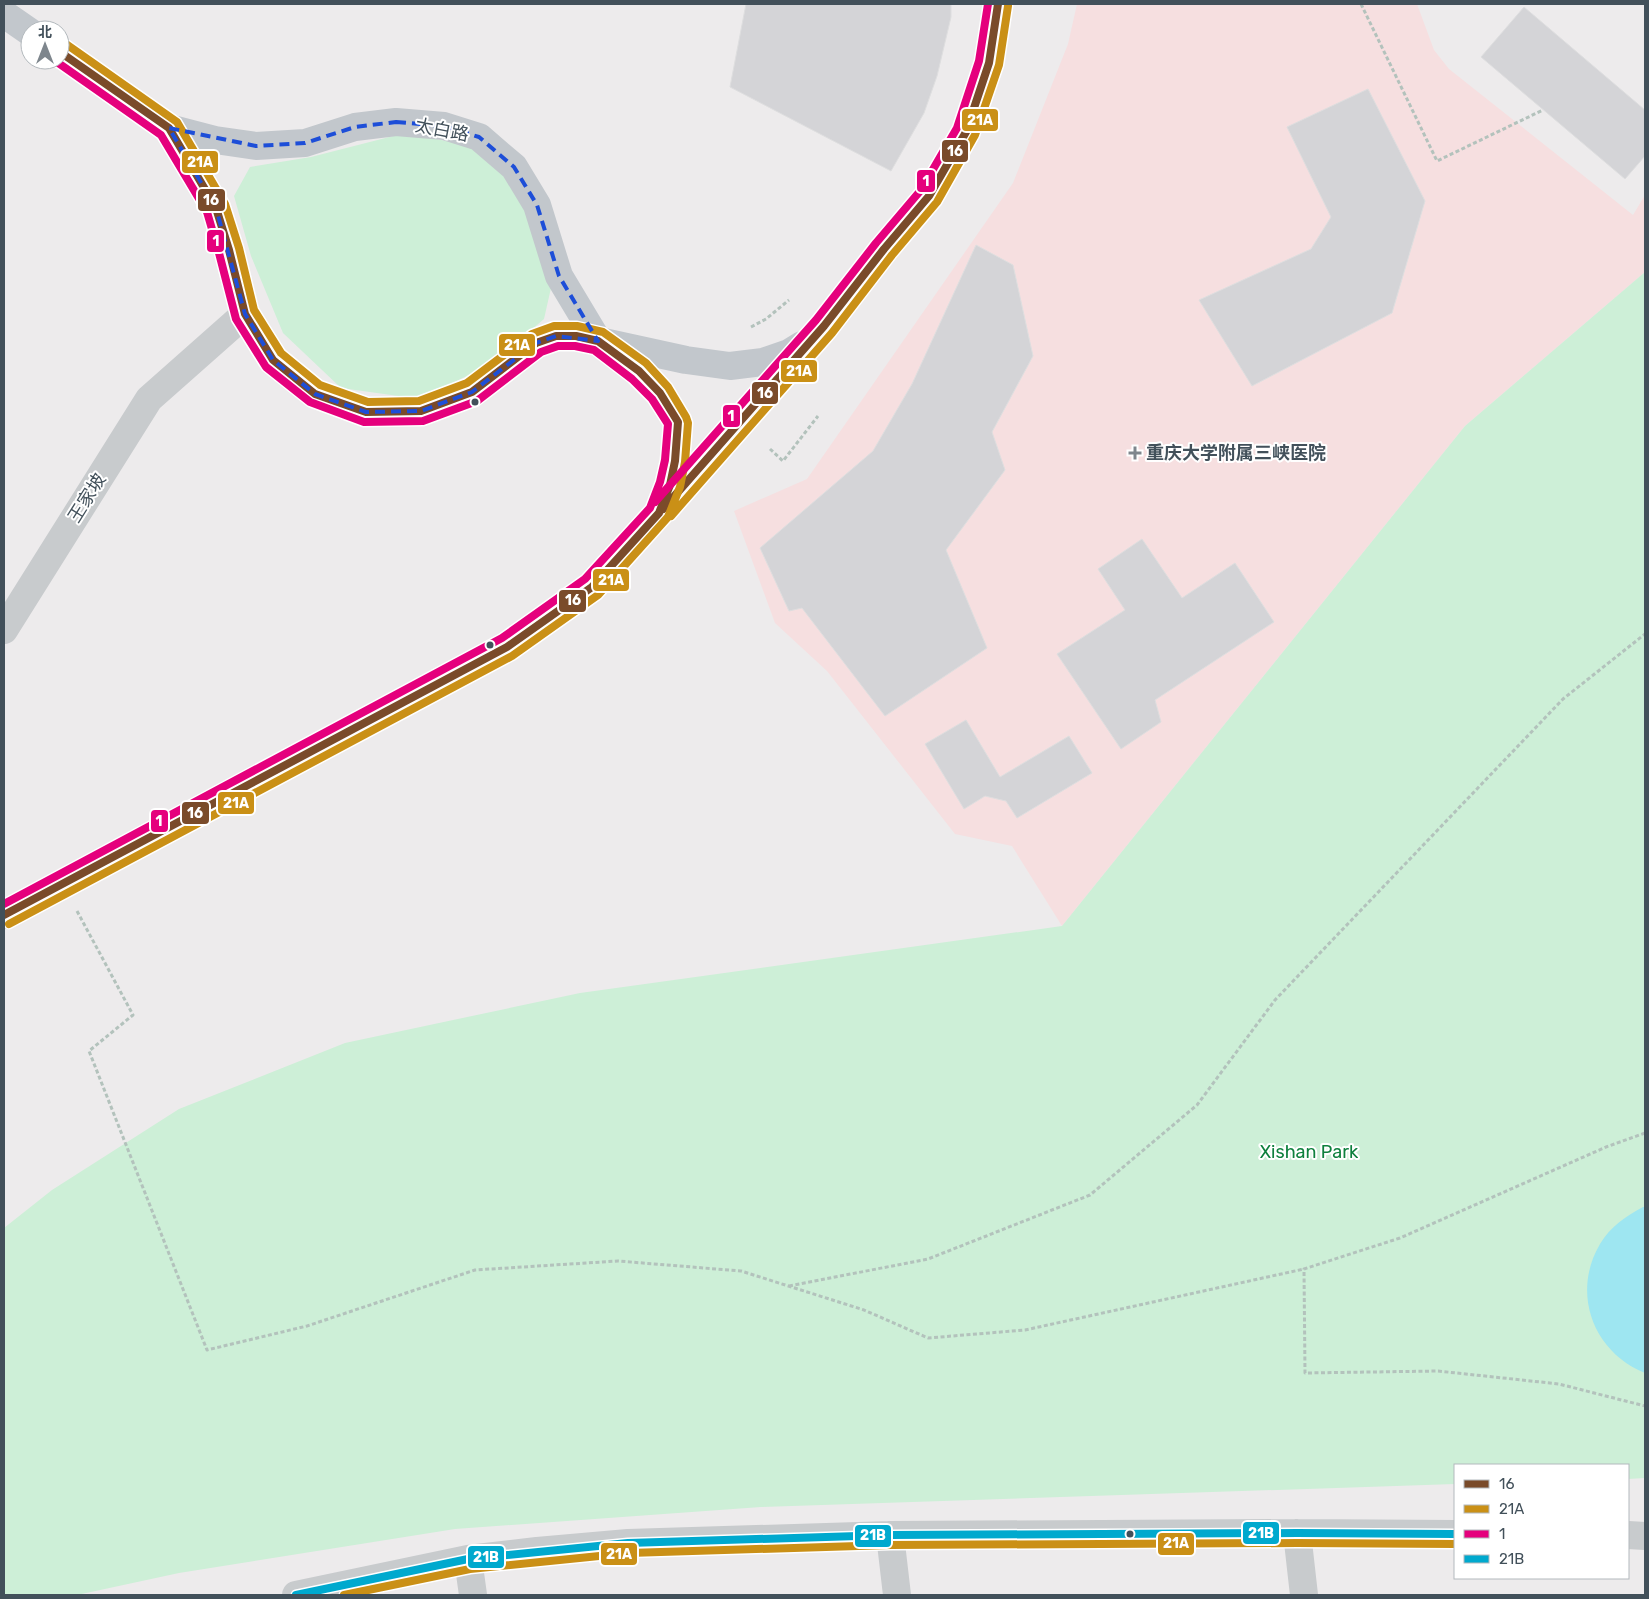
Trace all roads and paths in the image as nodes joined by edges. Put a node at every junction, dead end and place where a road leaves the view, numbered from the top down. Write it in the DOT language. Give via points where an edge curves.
graph roads {
  1 [pos="998,4"];
  2 [pos="1361,4"];
  3 [pos="4,14"];
  4 [pos="20,25"];
  5 [pos="70,59"];
  6 [pos="1543,110"];
  7 [pos="170,128"];
  8 [pos="790,300"];
  9 [pos="245,314"];
  10 [pos="751,327"];
  11 [pos="814,338"];
  12 [pos="598,341"];
  13 [pos="818,416"];
  14 [pos="770,449"];
  15 [pos="659,513"];
  16 [pos="4,630"];
  17 [pos="1645,634"];
  18 [pos="62,884"];
  19 [pos="4,915"];
  20 [pos="1645,1133"];
  21 [pos="1304,1269"];
  22 [pos="788,1286"];
  23 [pos="1645,1406"];
  24 [pos="1297,1533"];
  25 [pos="1454,1534"];
  26 [pos="890,1535"];
  27 [pos="1629,1536"];
  28 [pos="1645,1536"];
  29 [pos="468,1559"];
  30 [pos="296,1595"];
  31 [pos="474,1595"];
  32 [pos="897,1595"];
  33 [pos="1304,1595"];
  1 -- 11 [label="main road" via="989,63 966,132 928,196"];
  2 -- 6 [label="path" via="1437,161"];
  3 -- 4 [label="main road"];
  5 -- 7 [label="main road, 太白路"];
  7 -- 9 [label="main road, 太白路" via="216,208"];
  7 -- 12 [label="main road, 太白路" via="215,140 256,146 305,143 355,127 396,122 444,126 479,137 514,167 537,205 559,276"];
  8 -- 10 [label="path"];
  9 -- 12 [label="main road, 太白路" via="273,360 315,394 366,412 421,411 472,392 536,343 556,336"];
  9 -- 16 [label="street, 王家坡" via="149,399"];
  11 -- 12 [label="main road, 太白路" via="788,353 763,362 730,366"];
  11 -- 15 [label="main road"];
  12 -- 15 [label="main road, 太白路" via="639,371 660,393 678,422 675,461"];
  13 -- 14 [label="path" via="783,461"];
  15 -- 18 [label="main road" via="592,587 507,647"];
  17 -- 22 [label="path" via="1563,699 1275,1000 1197,1105 1090,1195 928,1259"];
  18 -- 19 [label="main road"];
  18 -- 22 [label="path" via="133,1015 89,1050 207,1350 307,1326 475,1270 618,1262 740,1271"];
  20 -- 21 [label="path" via="1400,1238"];
  21 -- 22 [label="path" via="1025,1330 928,1338 864,1310"];
  21 -- 23 [label="path" via="1305,1373 1438,1371 1559,1384"];
  24 -- 25 [label="street"];
  24 -- 26 [label="street"];
  24 -- 33 [label="street"];
  26 -- 29 [label="street" via="628,1543"];
  26 -- 32 [label="street"];
  27 -- 28 [label="street"];
  29 -- 30 [label="street"];
  29 -- 31 [label="street"];
}
